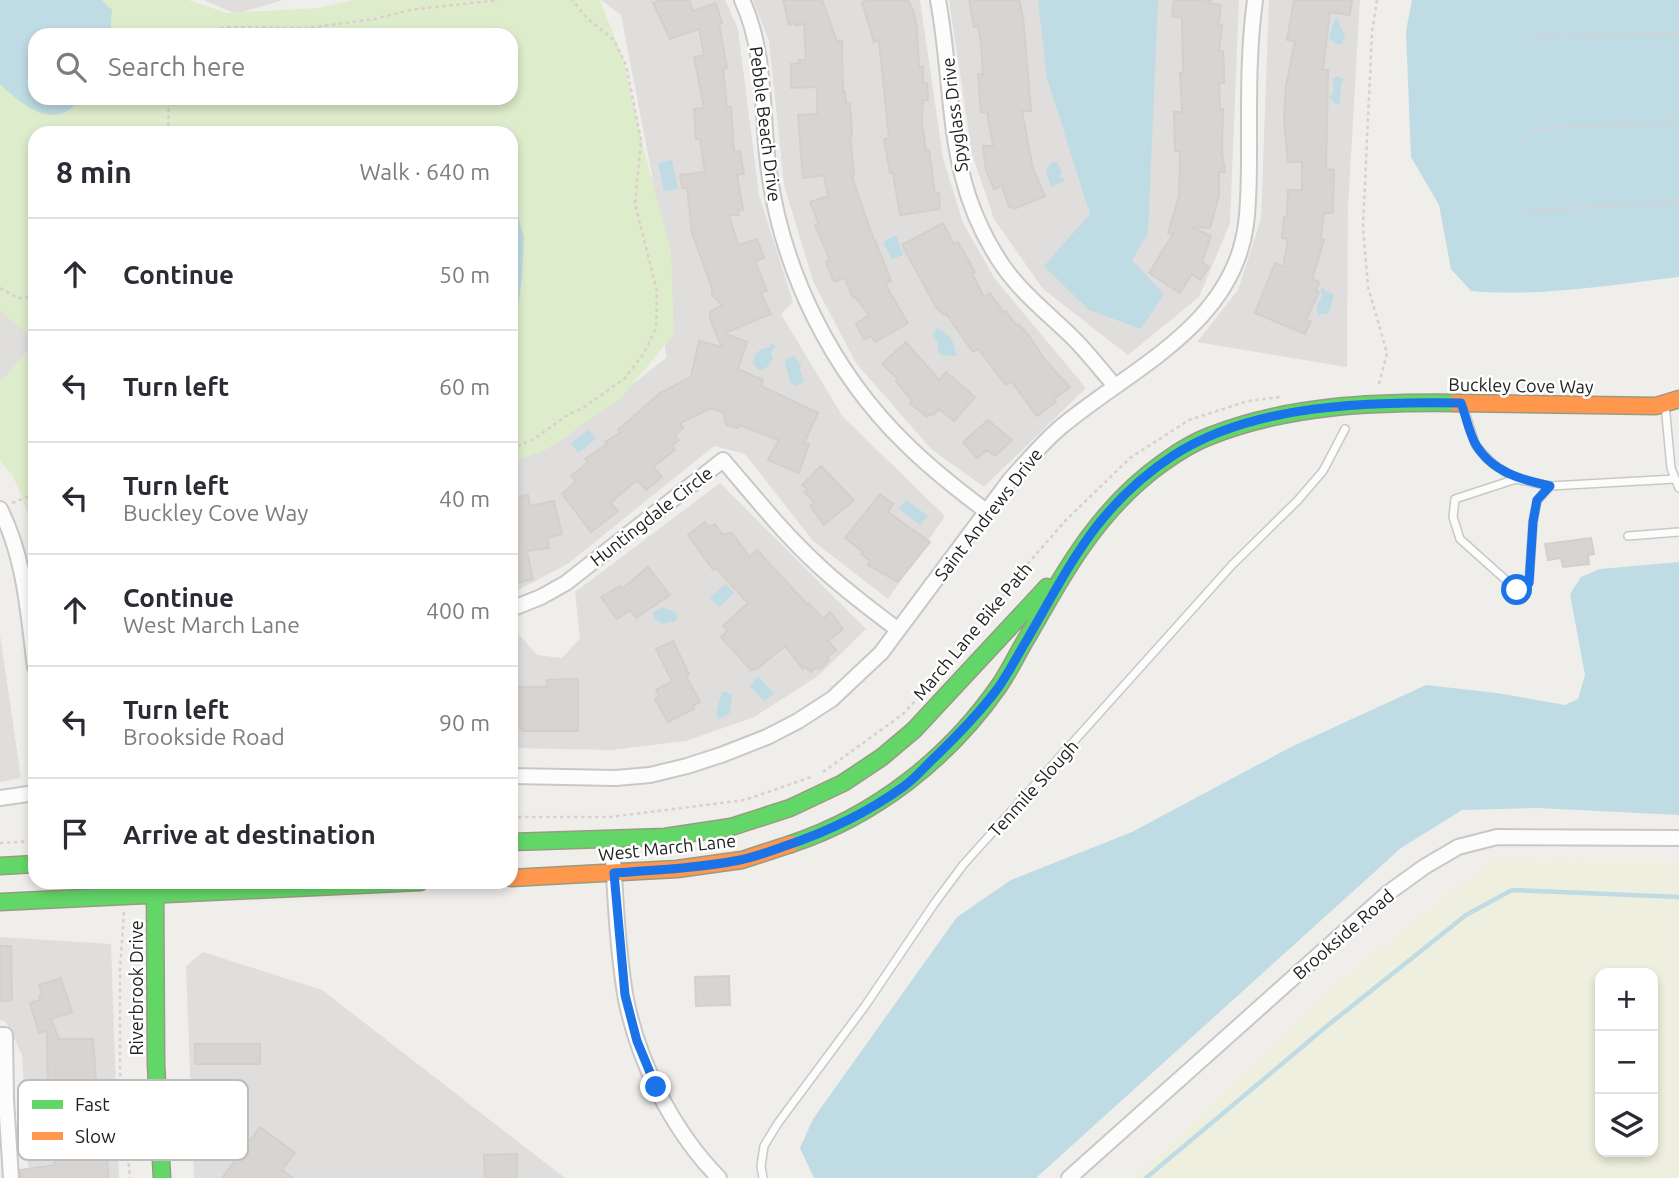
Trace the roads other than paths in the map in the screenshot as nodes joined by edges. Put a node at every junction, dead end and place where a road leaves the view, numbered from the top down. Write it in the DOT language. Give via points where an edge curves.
graph roads {
  1 [pos="742,0"];
  2 [pos="938,0"];
  3 [pos="1255,0"];
  4 [pos="1115,386"];
  5 [pos="1672,401"];
  6 [pos="1461,403"];
  7 [pos="1362,405"];
  8 [pos="1345,429"];
  9 [pos="1675,478"];
  10 [pos="1516,479"];
  11 [pos="1550,486"];
  12 [pos="1679,488"];
  13 [pos="5,506"];
  14 [pos="986,511"];
  15 [pos="1679,532"];
  16 [pos="1628,536"];
  17 [pos="1071,561"];
  18 [pos="518,606"];
  19 [pos="28,616"];
  20 [pos="898,630"];
  21 [pos="518,776"];
  22 [pos="28,794"];
  23 [pos="0,798"];
  24 [pos="1679,838"];
  25 [pos="612,839"];
  26 [pos="518,842"];
  27 [pos="28,864"];
  28 [pos="0,866"];
  29 [pos="614,873"];
  30 [pos="518,878"];
  31 [pos="151,889"];
  32 [pos="155,889"];
  33 [pos="0,902"];
  34 [pos="0,1035"];
  35 [pos="156,1080"];
  36 [pos="161,1160"];
  37 [pos="762,1177"];
  38 [pos="11,1178"];
  39 [pos="162,1178"];
  40 [pos="719,1178"];
  41 [pos="1069,1178"];
  1 -- 14 [label="street, Pebble Beach Drive" via="760,64 771,187 793,268 809,306 848,374 875,410 936,473"];
  2 -- 4 [label="street, Spyglass Drive" via="960,176 985,238 1025,293 1071,335"];
  3 -- 4 [label="street, Saint Andrews Drive" via="1248,201 1240,252 1230,277 1201,319"];
  4 -- 14 [label="street, Saint Andrews Drive" via="1033,454"];
  5 -- 6 [label="street, Buckley Cove Way" via="1656,406"];
  5 -- 9 [label="lane" via="1671,468"];
  6 -- 7 [label="street, Buckley Cove Way"];
  6 -- 10 [label="lane" via="1476,446"];
  7 -- 17 [label="street, West March Lane" via="1244,424 1209,436 1140,479 1112,506"];
  8 -- 37 [label="lane, Tenmile Slough" via="1323,471 1298,500 1231,565 964,864 778,1123 764,1146"];
  9 -- 11 [label="lane"];
  9 -- 12 [label="lane"];
  10 -- 11 [label="lane"];
  10 -- 11 [label="lane" via="1455,499 1453,517 1460,539 1517,590 1529,583 1537,500"];
  13 -- 19 [label="street"];
  14 -- 20 [label="street, Saint Andrews Drive"];
  15 -- 16 [label="lane"];
  17 -- 25 [label="street, West March Lane" via="914,730 843,783 790,808 731,827"];
  17 -- 29 [label="street, West March Lane" via="999,686 957,737 905,786 809,838 742,860"];
  18 -- 20 [label="street, Huntingdale Circle" via="566,583 723,460 817,565"];
  20 -- 21 [label="street, Saint Andrews Drive" via="881,653 831,699 767,737 721,755 662,772 616,778"];
  22 -- 23 [label="street"];
  24 -- 41 [label="street, Brookside Road" via="1497,837 1458,847 1388,893"];
  25 -- 26 [label="street, West March Lane"];
  25 -- 29 [label="street"];
  27 -- 28 [label="street"];
  29 -- 30 [label="street, West March Lane"];
  29 -- 40 [label="street" via="625,995 637,1041 678,1124"];
  31 -- 33 [label="street" via="124,896"];
  32 -- 35 [label="street, Riverbrook Drive"];
  34 -- 38 [label="street" via="5,1035"];
  36 -- 39 [label="street, Riverbrook Drive"];
}
